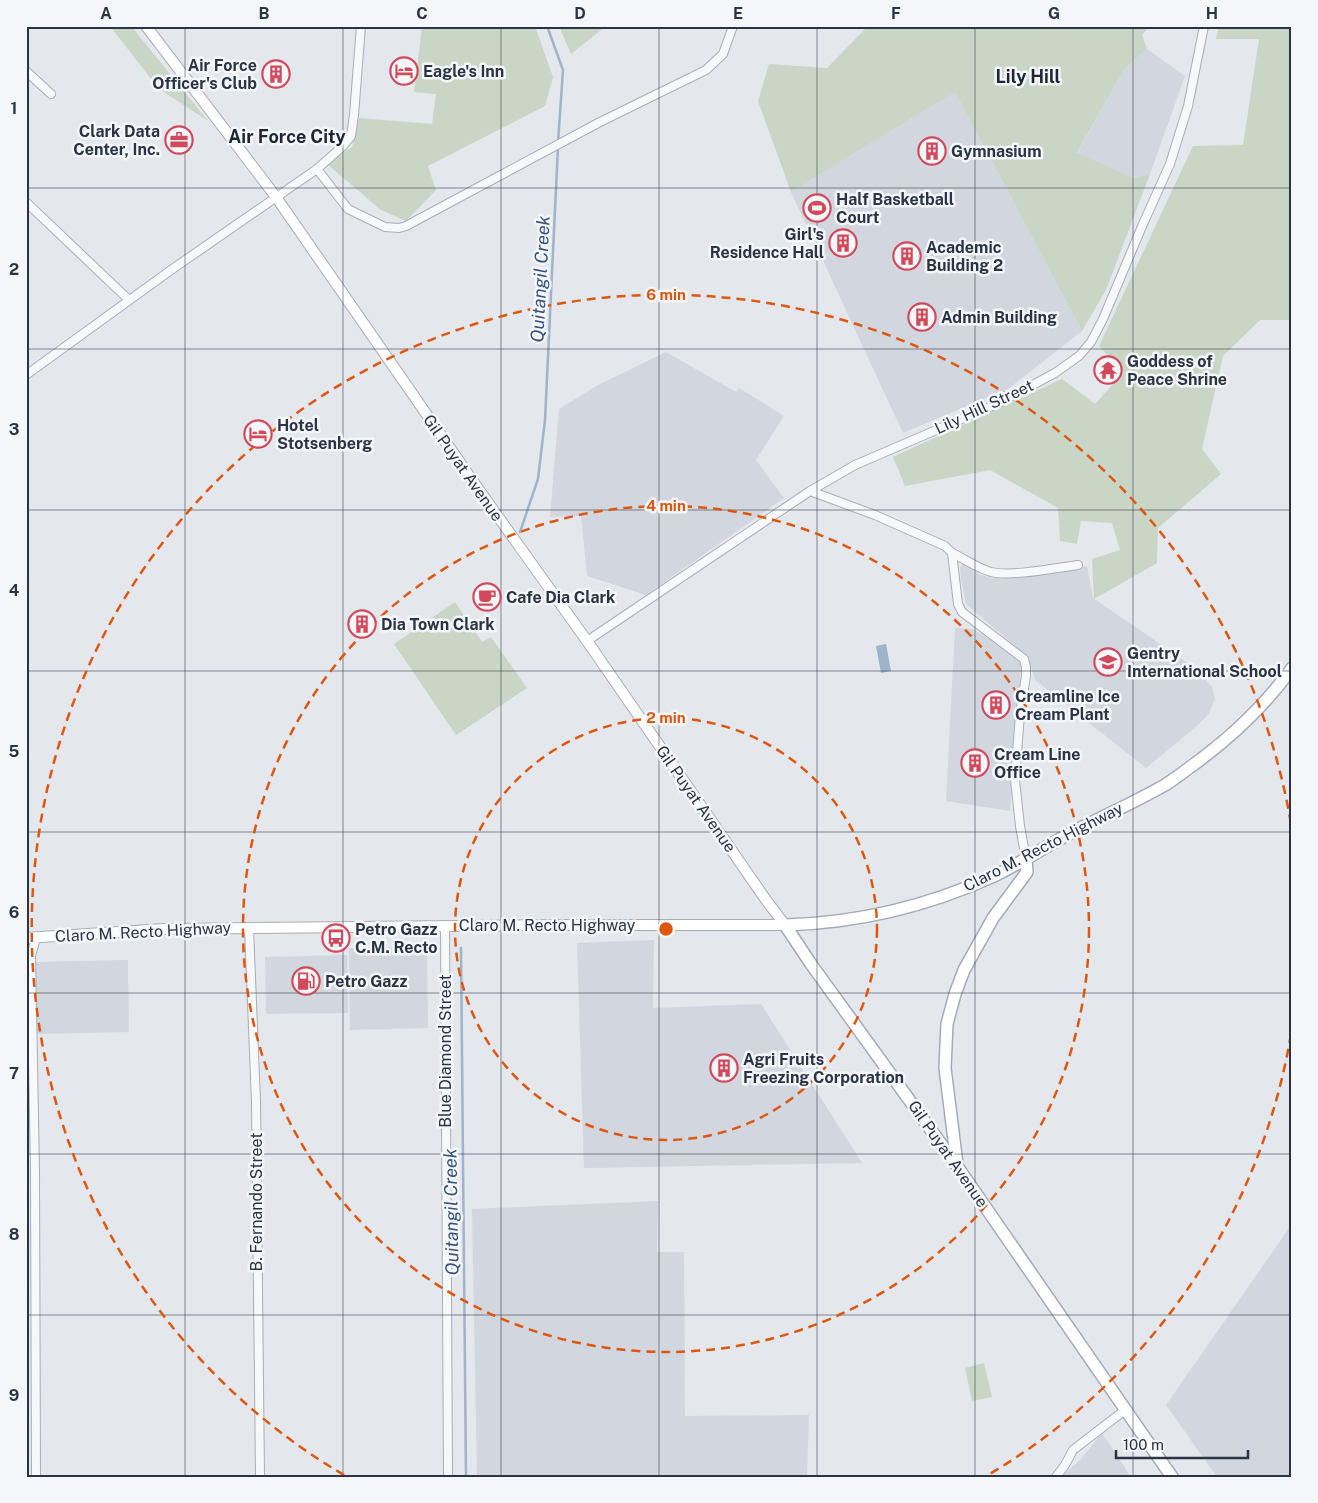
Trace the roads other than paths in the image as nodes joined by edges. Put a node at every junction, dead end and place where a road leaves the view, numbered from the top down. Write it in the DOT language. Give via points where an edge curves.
graph roads {
  1 [pos="146,26"];
  2 [pos="361,26"];
  3 [pos="733,26"];
  4 [pos="1204,26"];
  5 [pos="26,71"];
  6 [pos="51,94"];
  7 [pos="317,169"];
  8 [pos="276,196"];
  9 [pos="26,202"];
  10 [pos="128,300"];
  11 [pos="26,375"];
  12 [pos="810,491"];
  13 [pos="952,552"];
  14 [pos="1078,565"];
  15 [pos="587,641"];
  16 [pos="1292,668"];
  17 [pos="1292,681"];
  18 [pos="1279,686"];
  19 [pos="1026,859"];
  20 [pos="785,924"];
  21 [pos="445,926"];
  22 [pos="249,928"];
  23 [pos="31,938"];
  24 [pos="958,1166"];
  25 [pos="1125,1410"];
  26 [pos="36,1477"];
  27 [pos="260,1477"];
  28 [pos="448,1477"];
  29 [pos="1056,1477"];
  30 [pos="1172,1477"];
  1 -- 8 [label="main road, Gil Puyat Avenue"];
  2 -- 7 [label="street" via="351,136"];
  3 -- 7 [label="street" via="723,54 706,70 600,122 406,226 385,227 348,209"];
  4 -- 12 [label="street, Lily Hill Street" via="1188,106 1170,164 1091,342 1079,356 1055,373 998,403 855,465"];
  5 -- 6 [label="street"];
  7 -- 8 [label="street"];
  8 -- 10 [label="street"];
  8 -- 15 [label="main road, Gil Puyat Avenue"];
  9 -- 10 [label="street"];
  10 -- 11 [label="street"];
  12 -- 13 [label="street" via="875,515"];
  12 -- 15 [label="street, Lily Hill Street"];
  13 -- 14 [label="street" via="980,568 1008,574"];
  13 -- 19 [label="street" via="958,604 962,612 1024,659 1026,668 1015,780"];
  15 -- 20 [label="main road, Gil Puyat Avenue"];
  16 -- 18 [label="main road, Claro M. Recto Highway"];
  17 -- 18 [label="main road"];
  18 -- 19 [label="main road, Claro M. Recto Highway" via="1228,738 1166,784"];
  19 -- 20 [label="main road, Claro M. Recto Highway" via="965,888 901,909 838,921"];
  19 -- 24 [label="main road" via="1026,872 993,918 964,970 947,1024 945,1068"];
  20 -- 21 [label="main road, Claro M. Recto Highway"];
  20 -- 24 [label="main road, Gil Puyat Avenue"];
  21 -- 22 [label="main road, Claro M. Recto Highway"];
  21 -- 28 [label="street, Blue Diamond Street"];
  22 -- 23 [label="main road, Claro M. Recto Highway" via="165,929"];
  22 -- 27 [label="street, B. Fernando Street" via="256,1102"];
  23 -- 26 [label="street"];
  24 -- 25 [label="main road, Gil Puyat Avenue"];
  25 -- 29 [label="street" via="1073,1450"];
  25 -- 30 [label="main road, Gil Puyat Avenue"];
}
